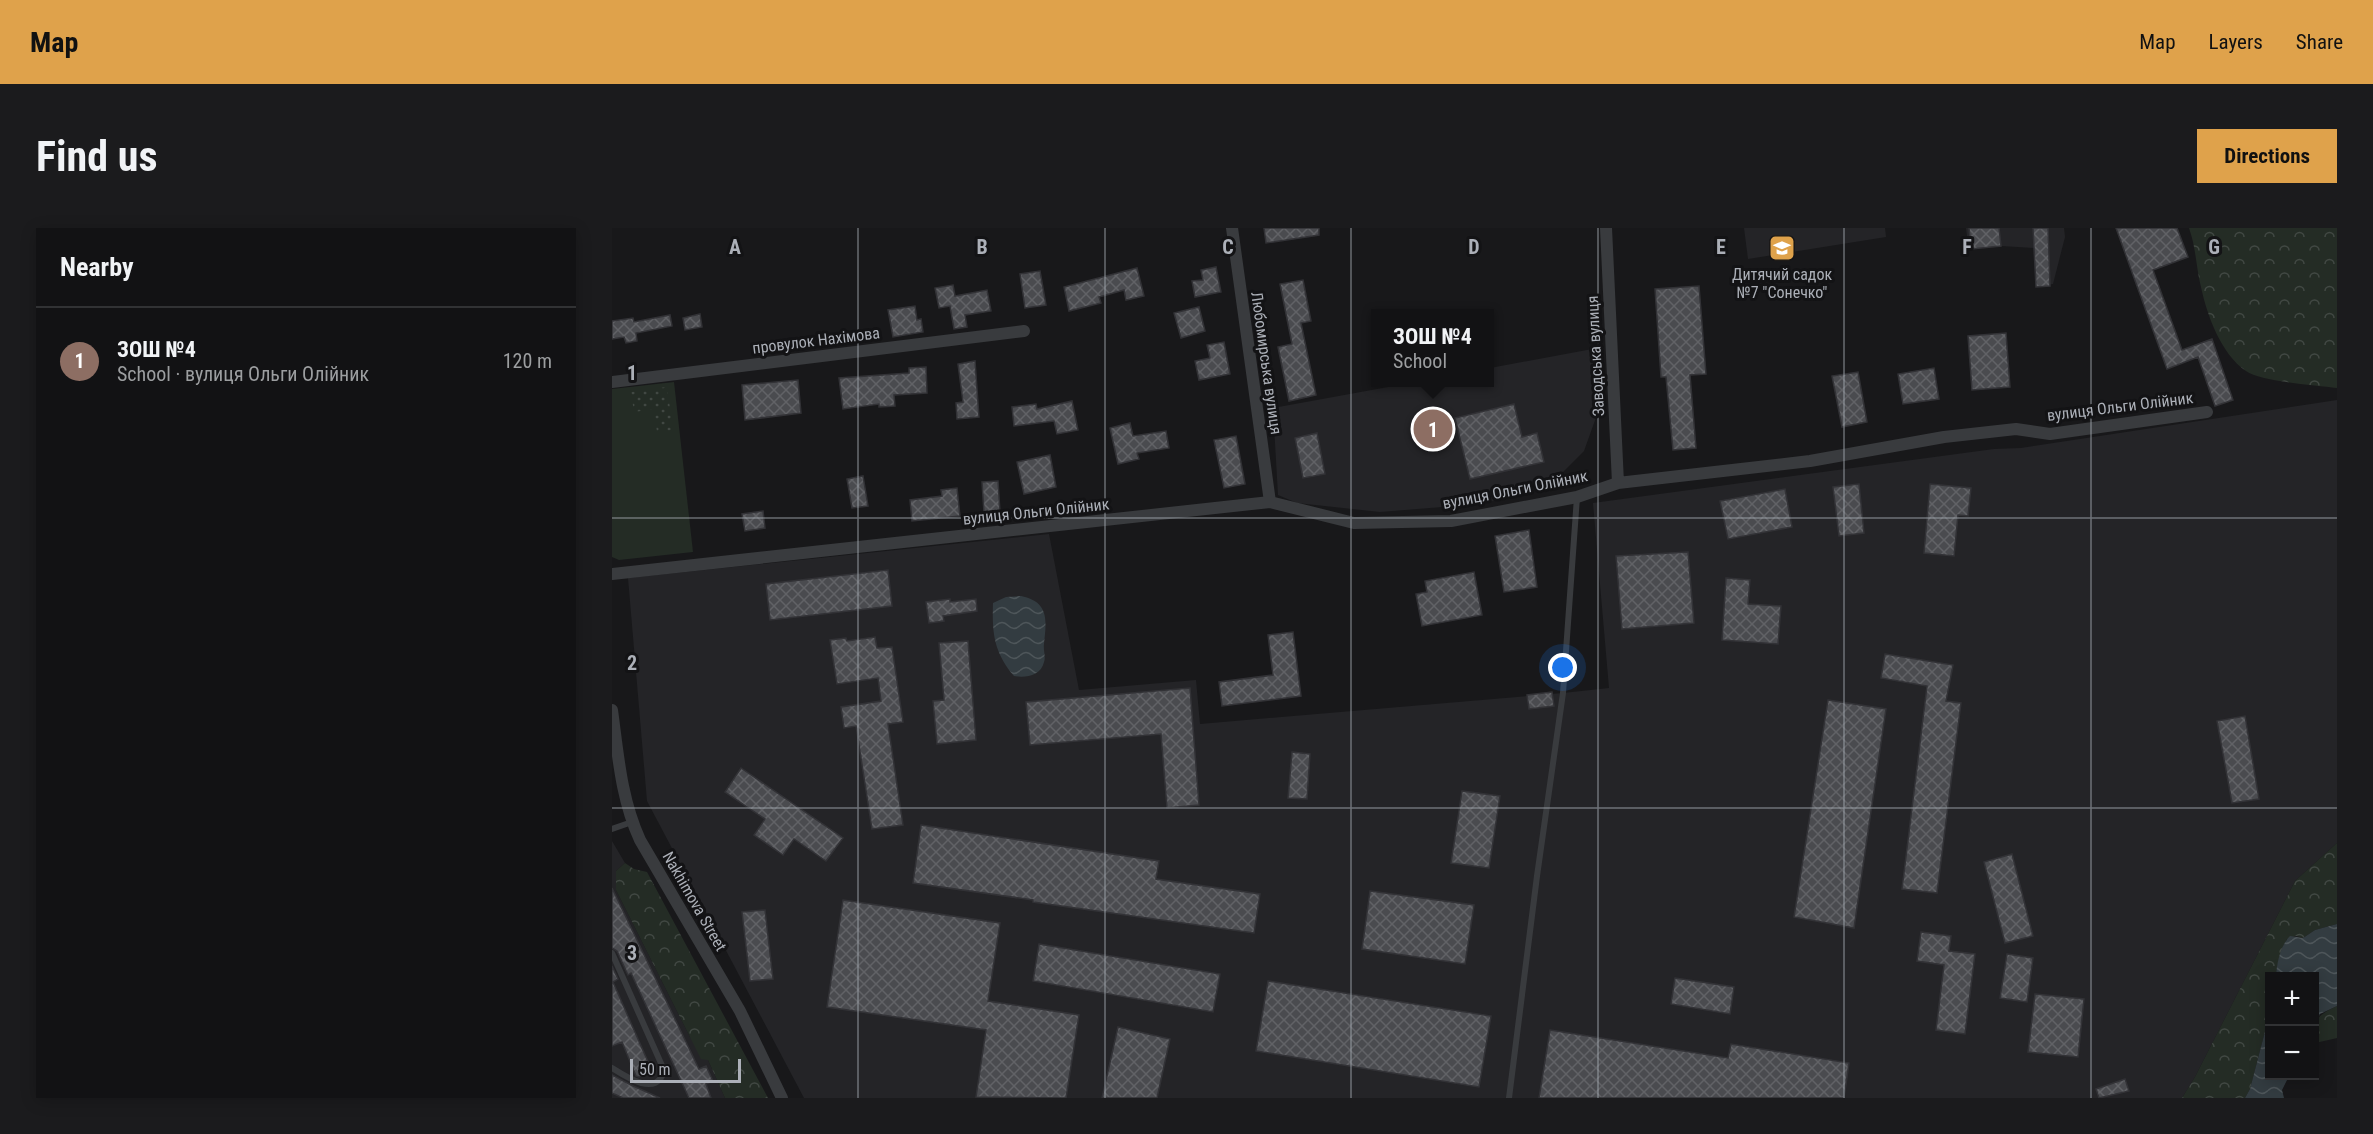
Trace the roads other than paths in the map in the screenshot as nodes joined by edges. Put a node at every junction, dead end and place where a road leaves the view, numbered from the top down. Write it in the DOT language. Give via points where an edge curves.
graph roads {
  1 [pos="1232,228"];
  2 [pos="1606,228"];
  3 [pos="1024,331"];
  4 [pos="612,382"];
  5 [pos="2207,412"];
  6 [pos="1618,483"];
  7 [pos="1577,497"];
  8 [pos="1270,502"];
  9 [pos="612,574"];
  10 [pos="612,710"];
  11 [pos="632,822"];
  12 [pos="612,830"];
  13 [pos="612,953"];
  14 [pos="612,1068"];
  15 [pos="782,1098"];
  16 [pos="1509,1098"];
  1 -- 8 [label="street, Любомирська вулиця"];
  2 -- 6 [label="street, Заводська вулиця"];
  3 -- 4 [label="street, провулок Нахімова"];
  5 -- 6 [label="street, вулиця Ольги Олійник" via="2050,434 2016,429 1944,437 1810,461"];
  6 -- 7 [label="street, вулиця Ольги Олійник"];
  7 -- 8 [label="street, вулиця Ольги Олійник" via="1450,521 1354,523"];
  7 -- 16 [label="lane" via="1563,693"];
  8 -- 9 [label="street, вулиця Ольги Олійник"];
  10 -- 11 [label="street, Nakhimova Street"];
  11 -- 12 [label="lane"];
  11 -- 15 [label="street, Nakhimova Street" via="740,1011"];
  13 -- 14 [label="lane" via="664,1070 662,1077 647,1085"];
}
